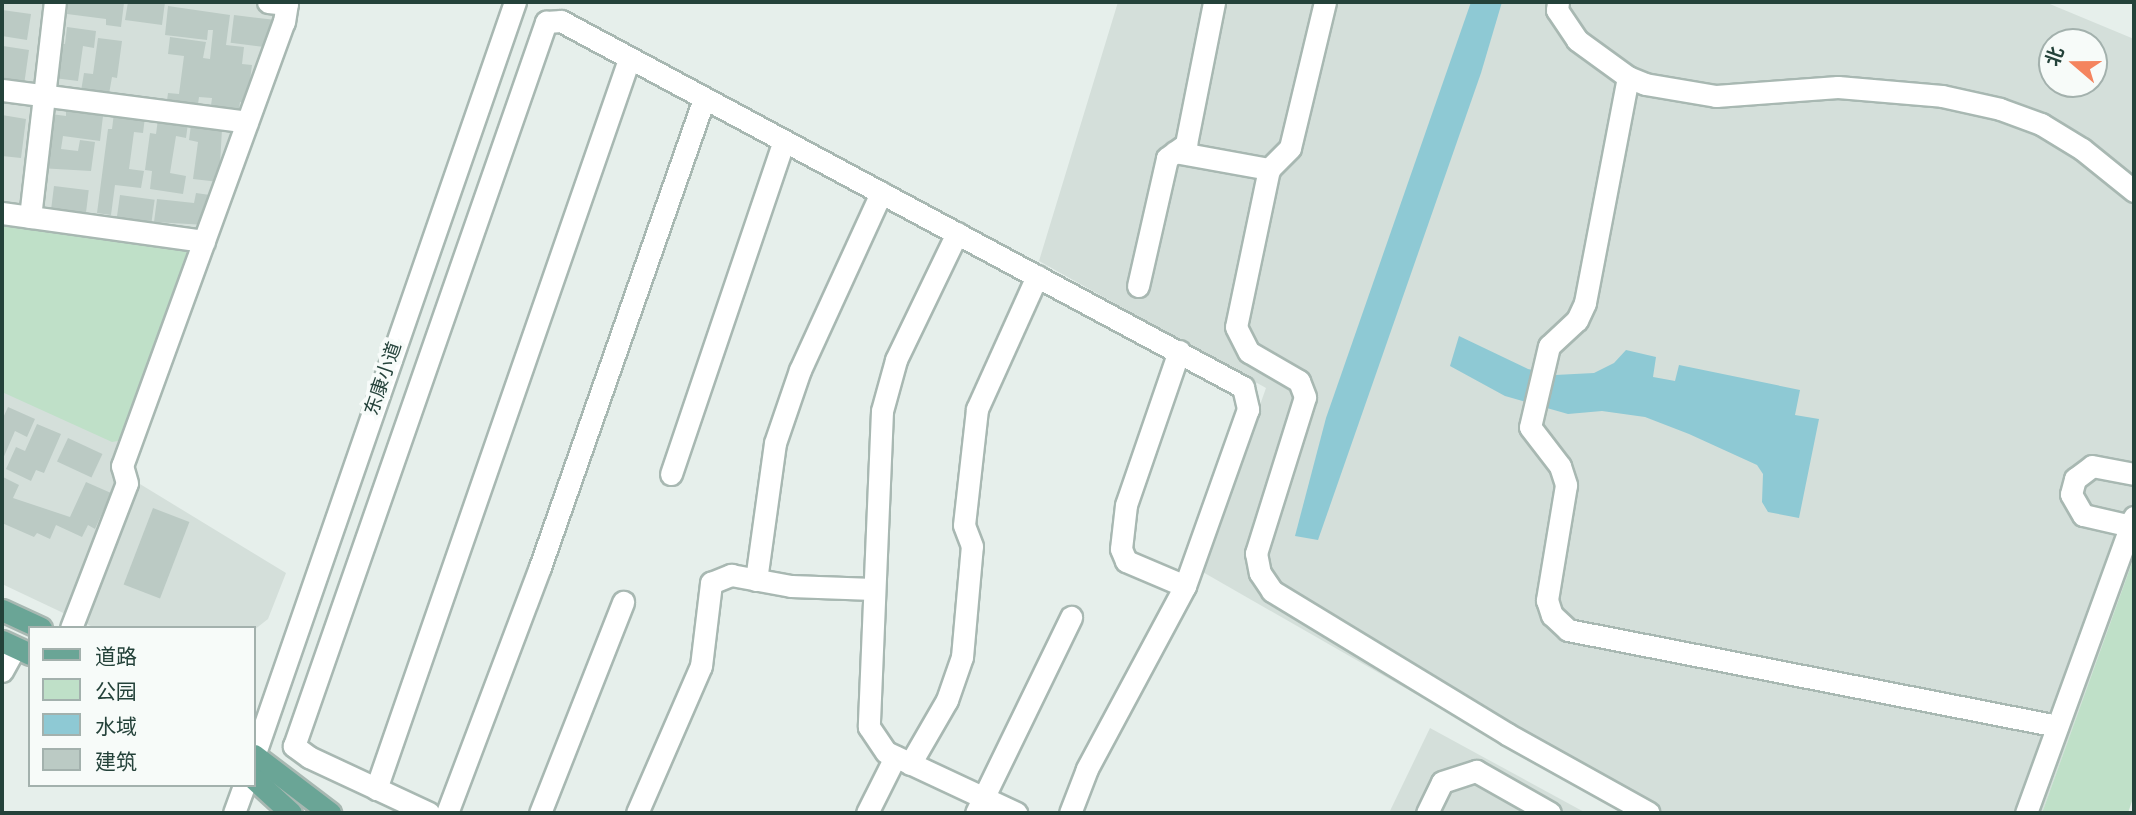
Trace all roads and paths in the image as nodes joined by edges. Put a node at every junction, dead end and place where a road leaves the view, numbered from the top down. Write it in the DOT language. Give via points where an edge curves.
graph roads {
  1 [pos="55,2"];
  2 [pos="268,2"];
  3 [pos="515,2"];
  4 [pos="1214,2"];
  5 [pos="1325,2"];
  6 [pos="1558,2"];
  7 [pos="629,59"];
  8 [pos="1628,77"];
  9 [pos="2,90"];
  10 [pos="44,96"];
  11 [pos="704,99"];
  12 [pos="247,122"];
  13 [pos="785,141"];
  14 [pos="1175,152"];
  15 [pos="1269,169"];
  16 [pos="2134,191"];
  17 [pos="881,193"];
  18 [pos="2,213"];
  19 [pos="30,217"];
  20 [pos="957,233"];
  21 [pos="204,241"];
  22 [pos="1037,276"];
  23 [pos="1138,286"];
  24 [pos="1179,351"];
  25 [pos="671,474"];
  26 [pos="2134,474"];
  27 [pos="2133,522"];
  28 [pos="756,580"];
  29 [pos="1185,586"];
  30 [pos="873,589"];
  31 [pos="623,602"];
  32 [pos="2,610"];
  33 [pos="1071,617"];
  34 [pos="37,626"];
  35 [pos="72,626"];
  36 [pos="16,648"];
  37 [pos="2,671"];
  38 [pos="2057,726"];
  39 [pos="256,749"];
  40 [pos="256,757"];
  41 [pos="902,760"];
  42 [pos="256,781"];
  43 [pos="243,787"];
  44 [pos="376,789"];
  45 [pos="980,806"];
  46 [pos="234,813"];
  47 [pos="291,813"];
  48 [pos="330,813"];
  49 [pos="429,813"];
  50 [pos="446,813"];
  51 [pos="540,813"];
  52 [pos="636,813"];
  53 [pos="867,813"];
  54 [pos="1016,813"];
  55 [pos="1070,813"];
  56 [pos="1427,813"];
  57 [pos="1550,813"];
  58 [pos="1649,813"];
  59 [pos="2026,813"];
  1 -- 10 [label="street"];
  2 -- 12 [label="street" via="287,4"];
  3 -- 39 [label="street, 东康小道"];
  4 -- 14 [label="street" via="1185,144"];
  5 -- 15 [label="street" via="1290,148"];
  6 -- 8 [label="street" via="1557,10 1577,40"];
  7 -- 11 [label="street"];
  7 -- 44 [label="street"];
  7 -- 44 [label="street" via="561,21 546,22 294,746"];
  8 -- 16 [label="street" via="1662,89 1716,96 1871,88 2000,108 2062,136"];
  8 -- 38 [label="street" via="1584,303 1577,320 1555,337 1544,356 1530,427 1560,466 1566,485 1547,600 1552,615 1568,630"];
  9 -- 10 [label="street"];
  10 -- 12 [label="street"];
  10 -- 19 [label="street"];
  11 -- 13 [label="street"];
  11 -- 50 [label="street" via="541,567"];
  12 -- 21 [label="street"];
  13 -- 17 [label="street"];
  13 -- 25 [label="street"];
  14 -- 15 [label="street"];
  14 -- 23 [label="street" via="1167,158"];
  15 -- 58 [label="street" via="1236,327 1249,352 1299,381 1305,397 1256,553 1265,583 1507,734"];
  17 -- 20 [label="street"];
  17 -- 28 [label="street" via="800,370 775,443"];
  18 -- 19 [label="street"];
  19 -- 21 [label="street"];
  20 -- 22 [label="street"];
  20 -- 30 [label="street" via="896,360 885,393"];
  21 -- 35 [label="street" via="122,466 127,483"];
  22 -- 24 [label="street"];
  22 -- 41 [label="street" via="977,409 964,525 972,546 962,657 947,701"];
  24 -- 29 [label="street" via="1238,383 1248,401"];
  24 -- 29 [label="street" via="1126,505 1121,550 1126,561"];
  26 -- 27 [label="street" via="2092,466 2075,479 2071,494 2083,515"];
  27 -- 38 [label="street"];
  28 -- 30 [label="street"];
  28 -- 52 [label="street" via="732,575 711,583 708,630 697,677"];
  29 -- 55 [label="street" via="1087,769"];
  30 -- 41 [label="street" via="869,727 879,745"];
  31 -- 51 [label="street"];
  32 -- 34 [label="main road"];
  33 -- 45 [label="street"];
  36 -- 37 [label="street"];
  38 -- 59 [label="street"];
  40 -- 48 [label="main road"];
  41 -- 45 [label="street"];
  41 -- 53 [label="street"];
  42 -- 47 [label="main road"];
  43 -- 46 [label="street"];
  44 -- 49 [label="street"];
  45 -- 54 [label="street"];
  56 -- 57 [label="street" via="1442,782 1476,771"];
}
